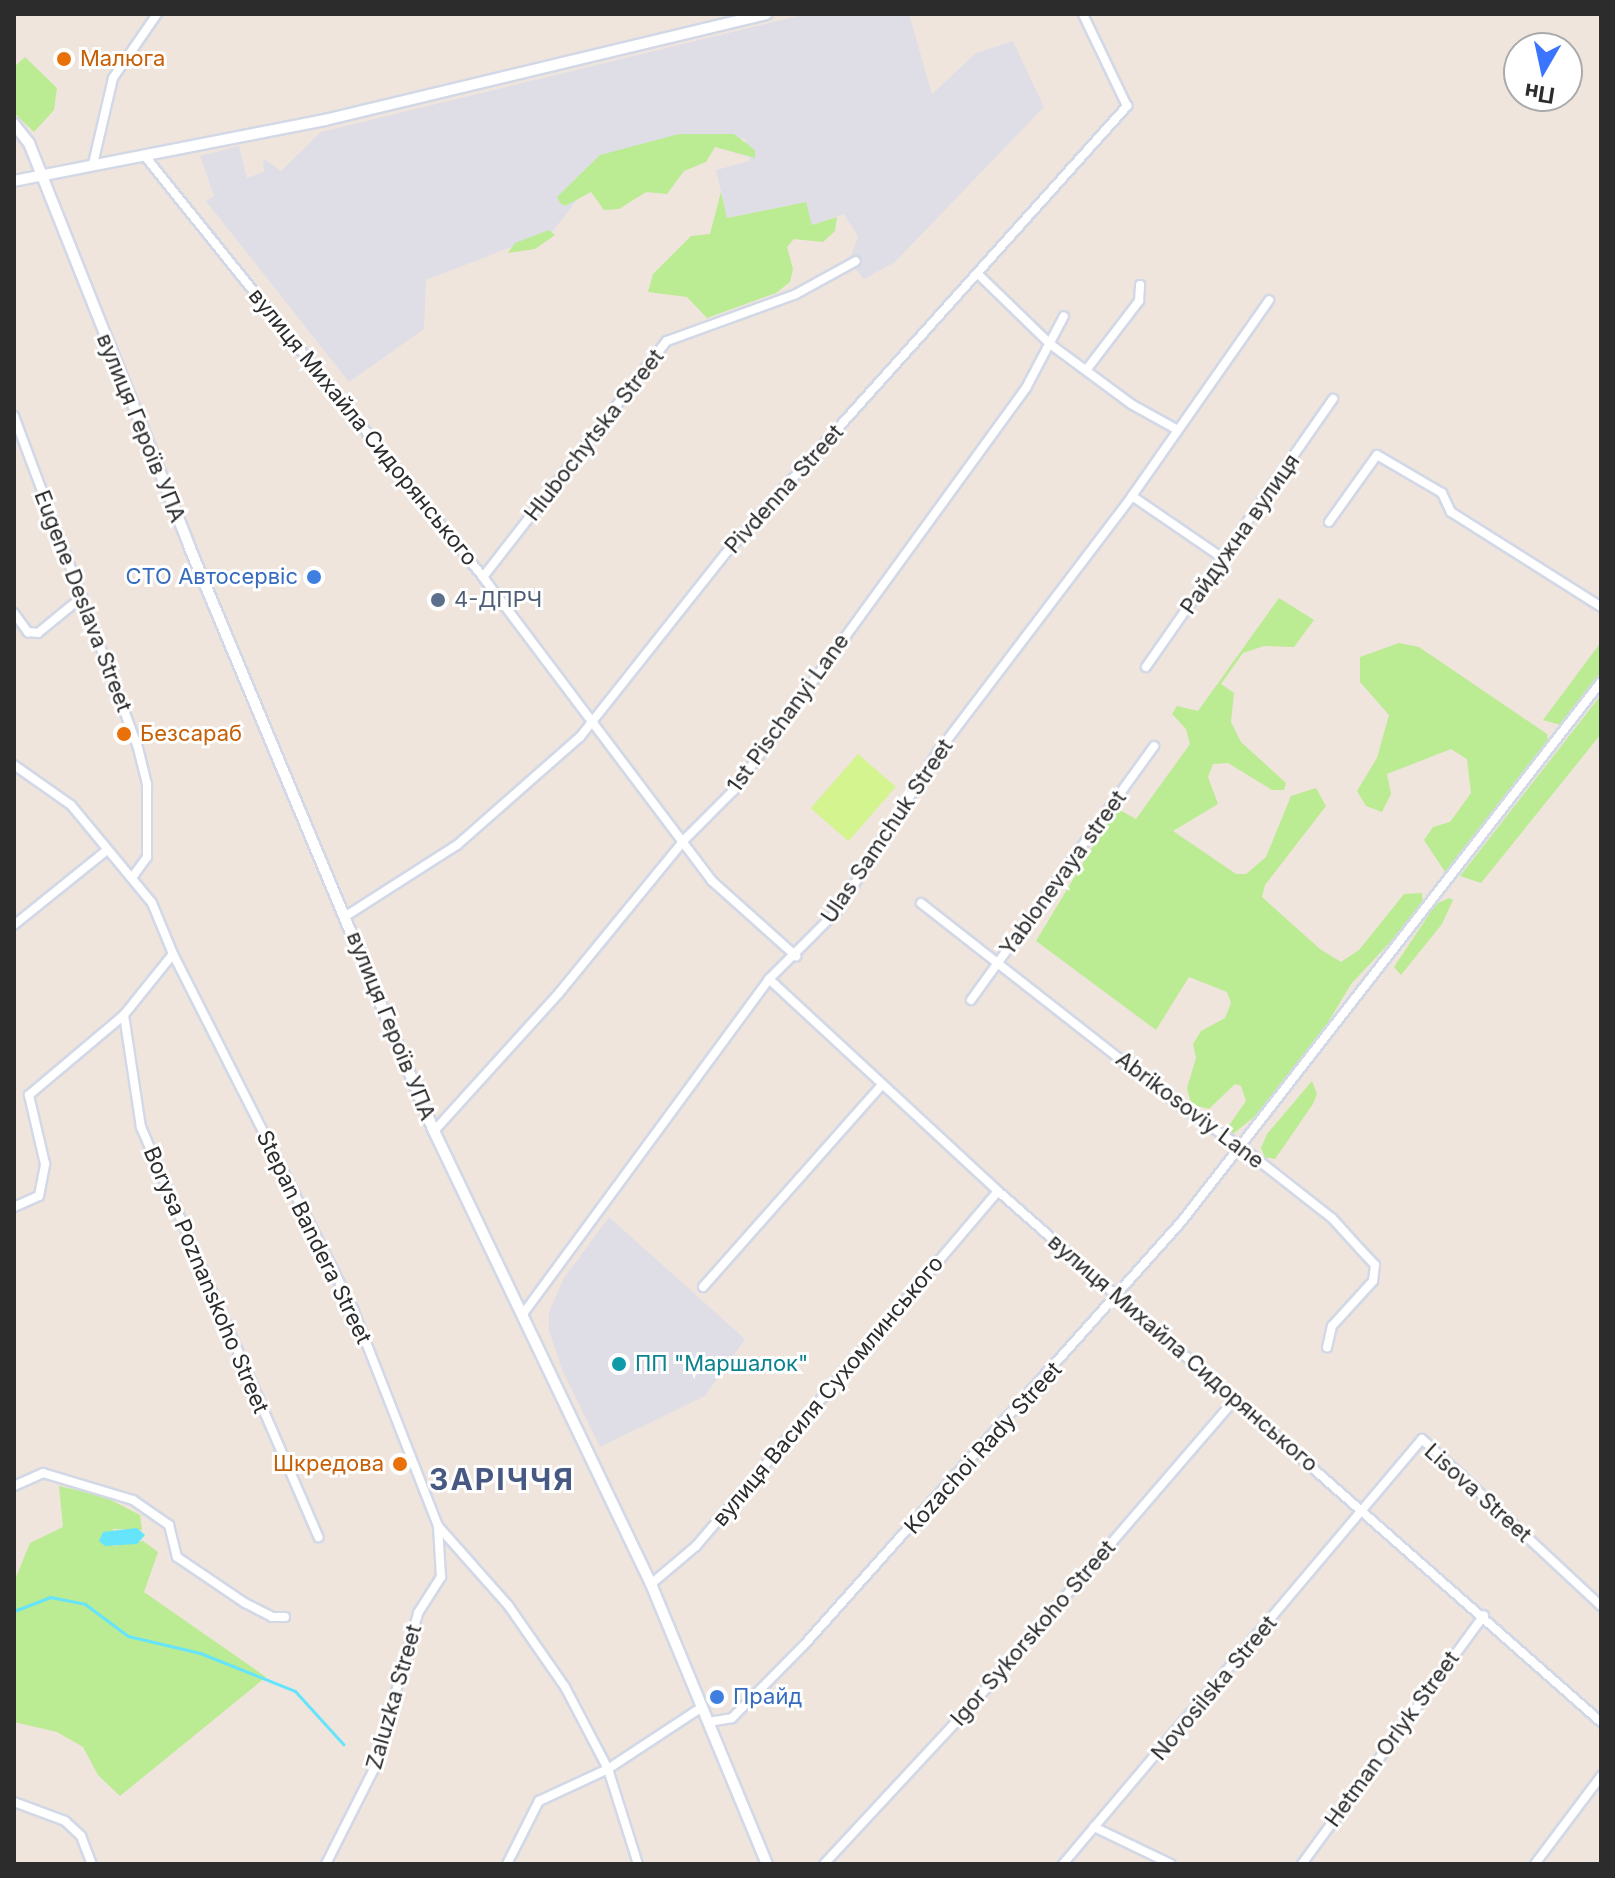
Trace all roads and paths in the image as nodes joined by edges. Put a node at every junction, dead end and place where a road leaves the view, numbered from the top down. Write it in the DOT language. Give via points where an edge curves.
graph roads {
  1 [pos="157,14"];
  2 [pos="766,14"];
  3 [pos="1083,14"];
  4 [pos="14,124"];
  5 [pos="144,155"];
  6 [pos="93,164"];
  7 [pos="38,176"];
  8 [pos="14,181"];
  9 [pos="856,261"];
  10 [pos="978,274"];
  11 [pos="1140,285"];
  12 [pos="1269,300"];
  13 [pos="1064,316"];
  14 [pos="1050,344"];
  15 [pos="1087,369"];
  16 [pos="1333,399"];
  17 [pos="14,416"];
  18 [pos="1176,429"];
  19 [pos="1132,496"];
  20 [pos="1329,522"];
  21 [pos="1224,559"];
  22 [pos="483,577"];
  23 [pos="82,597"];
  24 [pos="1601,607"];
  25 [pos="14,613"];
  26 [pos="1146,667"];
  27 [pos="1601,682"];
  28 [pos="589,723"];
  29 [pos="1154,746"];
  30 [pos="14,765"];
  31 [pos="685,839"];
  32 [pos="107,850"];
  33 [pos="132,878"];
  34 [pos="921,903"];
  35 [pos="346,916"];
  36 [pos="14,925"];
  37 [pos="173,954"];
  38 [pos="796,956"];
  39 [pos="998,963"];
  40 [pos="769,979"];
  41 [pos="971,1000"];
  42 [pos="124,1015"];
  43 [pos="882,1085"];
  44 [pos="434,1131"];
  45 [pos="1238,1148"];
  46 [pos="998,1191"];
  47 [pos="14,1207"];
  48 [pos="703,1287"];
  49 [pos="1117,1296"];
  50 [pos="523,1314"];
  51 [pos="1327,1347"];
  52 [pos="1236,1398"];
  53 [pos="14,1486"];
  54 [pos="1363,1510"];
  55 [pos="438,1526"];
  56 [pos="318,1537"];
  57 [pos="651,1584"];
  58 [pos="1601,1606"];
  59 [pos="1484,1615"];
  60 [pos="285,1617"];
  61 [pos="702,1707"];
  62 [pos="708,1722"];
  63 [pos="1601,1722"];
  64 [pos="608,1769"];
  65 [pos="1601,1776"];
  66 [pos="14,1802"];
  67 [pos="1094,1827"];
  68 [pos="92,1864"];
  69 [pos="326,1864"];
  70 [pos="507,1864"];
  71 [pos="638,1864"];
  72 [pos="767,1864"];
  73 [pos="824,1864"];
  74 [pos="1063,1864"];
  75 [pos="1171,1864"];
  76 [pos="1302,1864"];
  77 [pos="1535,1864"];
  1 -- 6 [label="street" via="113,78"];
  2 -- 5 [label="street" via="325,120"];
  3 -- 10 [label="street, Pivdenna Street" via="1127,106"];
  4 -- 7 [label="street" via="29,143"];
  5 -- 6 [label="street"];
  5 -- 22 [label="street, вулиця Михайла Сидорянського"];
  6 -- 7 [label="street"];
  7 -- 8 [label="street"];
  7 -- 35 [label="street, вулиця Героїв УПА"];
  9 -- 22 [label="street, Hlubochytska Street" via="796,294 667,341"];
  10 -- 14 [label="street"];
  10 -- 28 [label="street, Pivdenna Street" via="726,553"];
  11 -- 15 [label="street" via="1139,301"];
  12 -- 18 [label="street, Ulas Samchuk Street"];
  13 -- 14 [label="street, 1st Pischanyi Lane"];
  14 -- 15 [label="street"];
  14 -- 31 [label="street, 1st Pischanyi Lane" via="1026,388 734,790"];
  15 -- 18 [label="street" via="1131,404"];
  16 -- 21 [label="street, Райдужна вулиця"];
  17 -- 23 [label="street, Eugene Deslava Street"];
  18 -- 19 [label="street, Ulas Samchuk Street"];
  19 -- 21 [label="street"];
  19 -- 38 [label="street, Ulas Samchuk Street" via="938,752 838,910"];
  20 -- 24 [label="street" via="1377,455 1442,493 1451,512"];
  21 -- 26 [label="street, Райдужна вулиця"];
  22 -- 28 [label="street, вулиця Михайла Сидорянського"];
  23 -- 25 [label="street" via="38,633 28,632"];
  23 -- 33 [label="street, Eugene Deslava Street" via="147,785 147,857"];
  27 -- 45 [label="street, Kozachoi Rady Street"];
  28 -- 31 [label="street, вулиця Михайла Сидорянського"];
  28 -- 35 [label="street, Pivdenna Street" via="503,809"];
  29 -- 39 [label="street, Yablonevaya street"];
  30 -- 32 [label="street, Stepan Bandera Street" via="71,805"];
  31 -- 38 [label="street, вулиця Михайла Сидорянського" via="712,881"];
  31 -- 44 [label="street, 1st Pischanyi Lane" via="559,993"];
  32 -- 33 [label="street, Stepan Bandera Street"];
  32 -- 36 [label="street"];
  33 -- 37 [label="street, Stepan Bandera Street" via="152,903"];
  34 -- 39 [label="street, Abrikosoviy Lane"];
  35 -- 44 [label="street, вулиця Героїв УПА"];
  37 -- 42 [label="street"];
  37 -- 55 [label="street, Stepan Bandera Street" via="353,1309"];
  38 -- 40 [label="street, Ulas Samchuk Street"];
  39 -- 41 [label="street, Yablonevaya street"];
  39 -- 45 [label="street, Abrikosoviy Lane"];
  40 -- 43 [label="street, вулиця Михайла Сидорянського"];
  40 -- 50 [label="street, Ulas Samchuk Street"];
  42 -- 47 [label="street" via="29,1095 45,1164 39,1196"];
  42 -- 56 [label="street, Borysa Poznanskoho Street" via="141,1127"];
  43 -- 46 [label="street, вулиця Михайла Сидорянського"];
  43 -- 48 [label="street"];
  44 -- 50 [label="street, вулиця Героїв УПА"];
  45 -- 49 [label="street, Kozachoi Rady Street"];
  45 -- 51 [label="street, Abrikosoviy Lane" via="1332,1218 1375,1265 1373,1281 1332,1326"];
  46 -- 49 [label="street, вулиця Михайла Сидорянського"];
  46 -- 57 [label="street, вулиця Василя Сухомлинського" via="696,1546"];
  49 -- 52 [label="street, вулиця Михайла Сидорянського"];
  49 -- 62 [label="street, Kozachoi Rady Street" via="805,1644 732,1718"];
  50 -- 57 [label="street, вулиця Героїв УПА"];
  52 -- 54 [label="street, вулиця Михайла Сидорянського"];
  52 -- 73 [label="street, Igor Sykorskoho Street" via="968,1710"];
  53 -- 60 [label="street" via="43,1473 133,1500 169,1525 177,1557 245,1603 272,1617"];
  54 -- 58 [label="street, Lisova Street" via="1422,1439"];
  54 -- 59 [label="street, вулиця Михайла Сидорянського"];
  54 -- 67 [label="street, Novosilska Street"];
  55 -- 64 [label="street, Stepan Bandera Street" via="540,1646"];
  55 -- 69 [label="street, Zaluzka Street" via="441,1577 418,1613 374,1769"];
  57 -- 61 [label="street, вулиця Героїв УПА"];
  59 -- 63 [label="street, вулиця Михайла Сидорянського"];
  59 -- 76 [label="street, Hetman Orlyk Street"];
  61 -- 62 [label="street, вулиця Героїв УПА"];
  61 -- 64 [label="street"];
  62 -- 72 [label="street, вулиця Героїв УПА"];
  64 -- 70 [label="street" via="539,1801"];
  64 -- 71 [label="street, Stepan Bandera Street"];
  65 -- 77 [label="street"];
  66 -- 68 [label="street" via="65,1821 81,1836"];
  67 -- 74 [label="street, Novosilska Street"];
  67 -- 75 [label="street"];
}
